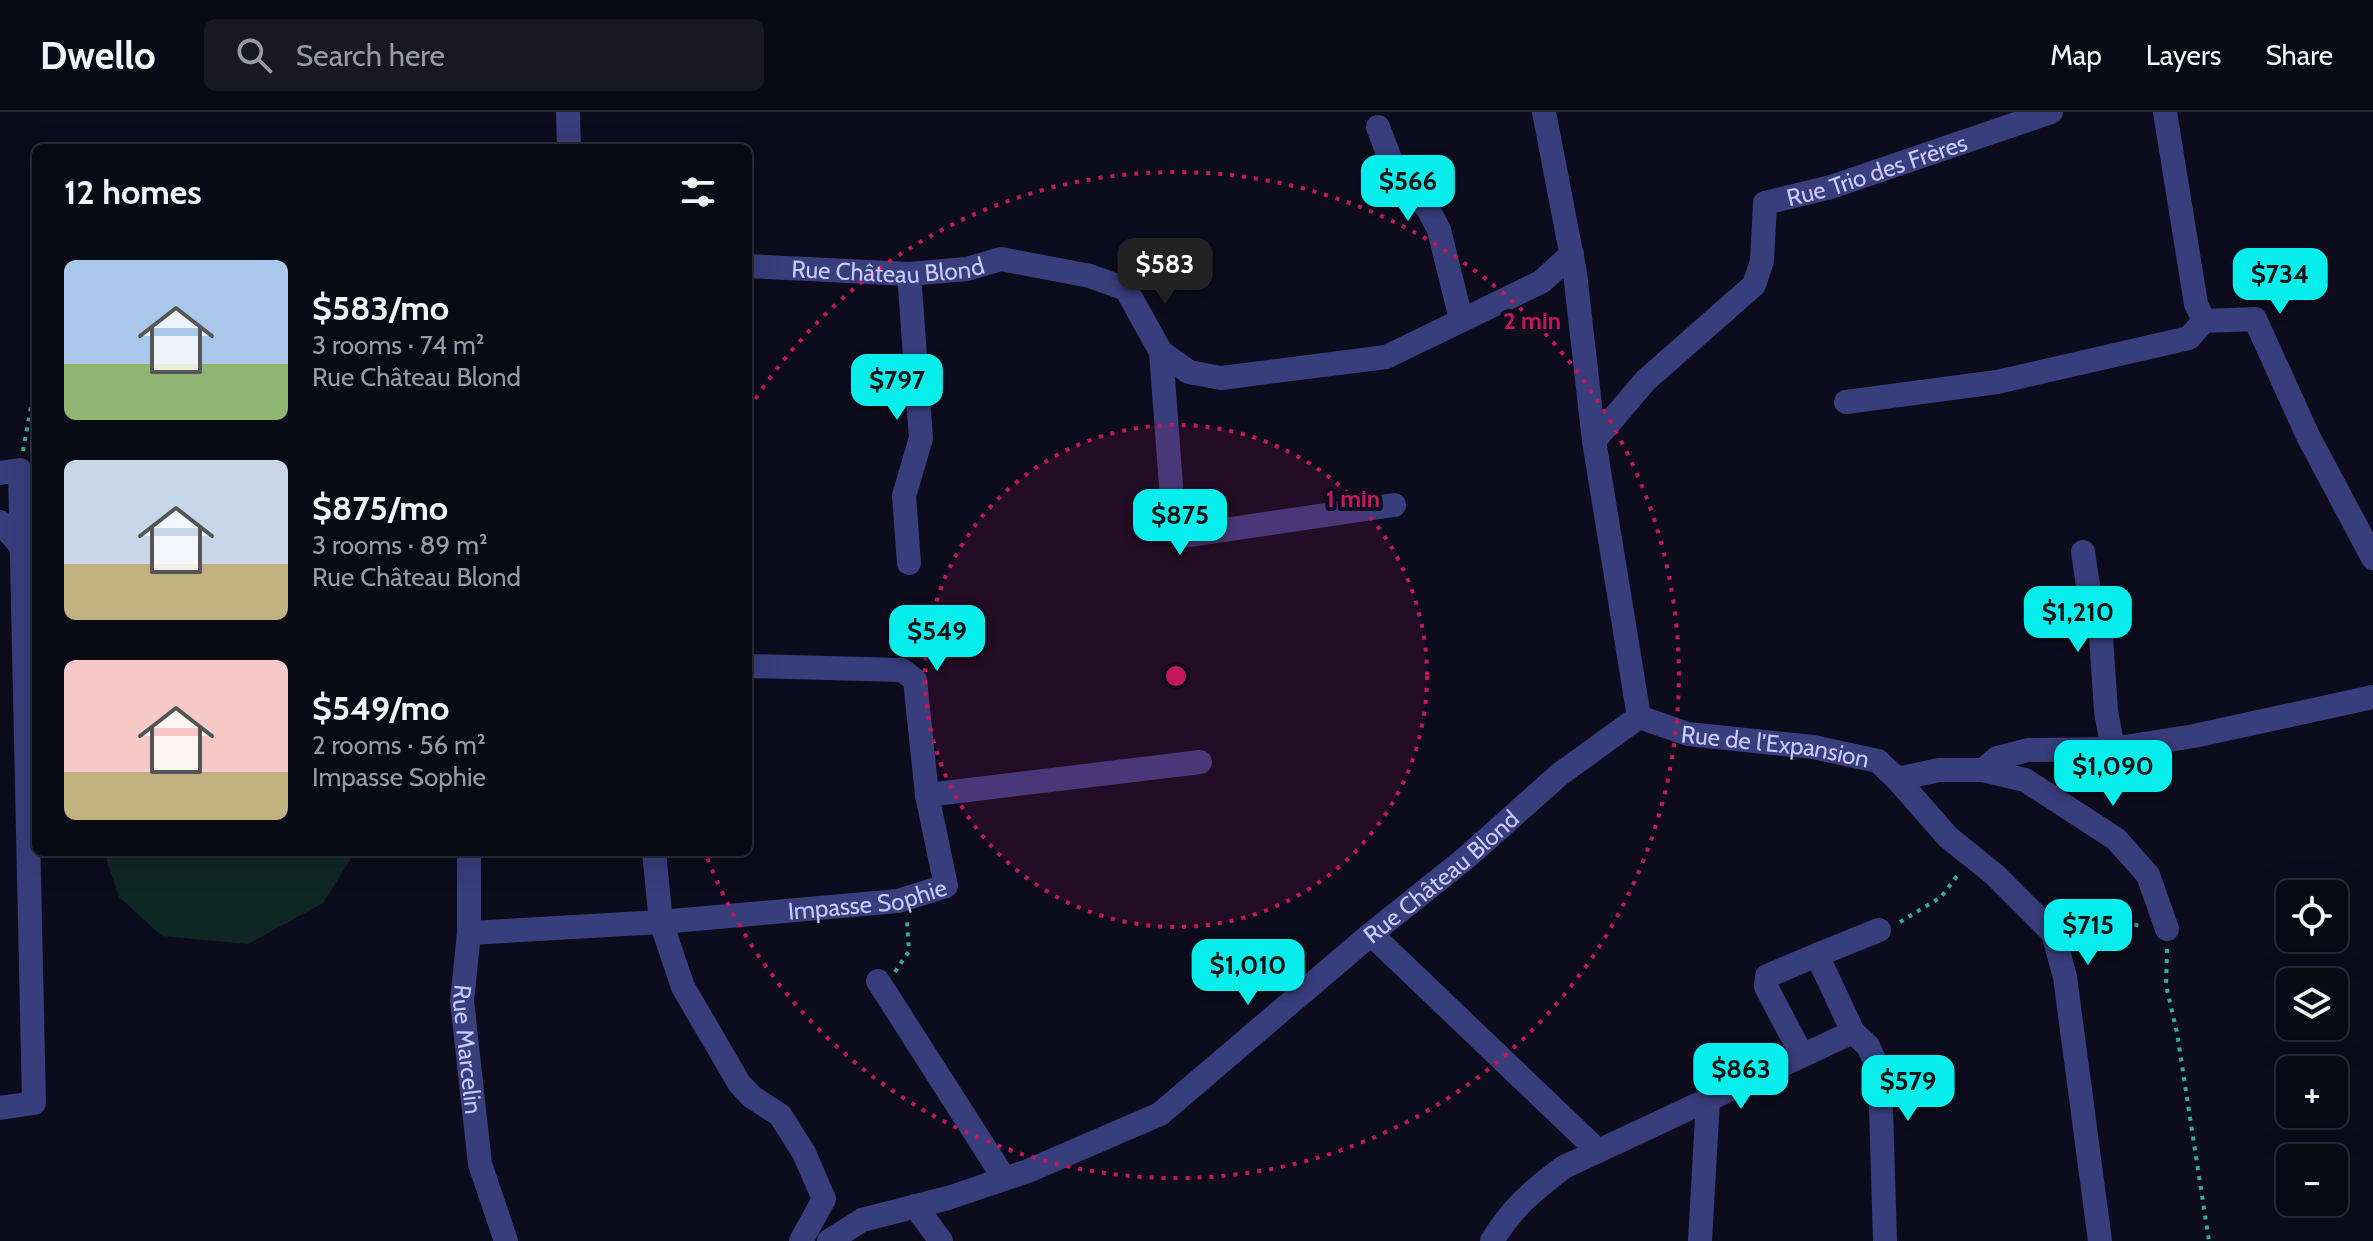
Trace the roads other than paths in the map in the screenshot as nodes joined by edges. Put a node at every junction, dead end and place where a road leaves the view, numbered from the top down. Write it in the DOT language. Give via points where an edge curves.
graph roads {
  1 [pos="568,112"];
  2 [pos="1544,112"];
  3 [pos="2051,112"];
  4 [pos="2165,112"];
  5 [pos="1378,127"];
  6 [pos="569,144"];
  7 [pos="1572,254"];
  8 [pos="752,266"];
  9 [pos="909,274"];
  10 [pos="1461,319"];
  11 [pos="2204,321"];
  12 [pos="1161,352"];
  13 [pos="1846,402"];
  14 [pos="1594,441"];
  15 [pos="10,472"];
  16 [pos="1394,505"];
  17 [pos="0,522"];
  18 [pos="21,546"];
  19 [pos="2083,552"];
  20 [pos="2373,558"];
  21 [pos="909,563"];
  22 [pos="752,666"];
  23 [pos="2373,697"];
  24 [pos="1639,717"];
  25 [pos="2113,749"];
  26 [pos="1200,762"];
  27 [pos="1983,770"];
  28 [pos="1897,779"];
  29 [pos="927,795"];
  30 [pos="469,856"];
  31 [pos="654,856"];
  32 [pos="661,922"];
  33 [pos="2167,929"];
  34 [pos="1879,930"];
  35 [pos="469,933"];
  36 [pos="1371,934"];
  37 [pos="1817,955"];
  38 [pos="881,985"];
  39 [pos="1853,1032"];
  40 [pos="1802,1055"];
  41 [pos="1708,1100"];
  42 [pos="0,1108"];
  43 [pos="1598,1151"];
  44 [pos="1004,1178"];
  45 [pos="915,1206"];
  46 [pos="506,1241"];
  47 [pos="801,1241"];
  48 [pos="829,1241"];
  49 [pos="941,1241"];
  50 [pos="1492,1241"];
  51 [pos="1700,1241"];
  52 [pos="1885,1241"];
  53 [pos="2100,1241"];
  1 -- 6 [label="street"];
  2 -- 7 [label="street"];
  3 -- 14 [label="street, Rue Trio des Frères" via="1831,187 1765,203 1762,261 1754,285 1646,380"];
  4 -- 11 [label="street" via="2196,304"];
  5 -- 10 [label="street" via="1392,169 1428,209 1439,230"];
  7 -- 10 [label="street, Rue Château Blond" via="1541,282"];
  7 -- 14 [label="street"];
  8 -- 9 [label="street, Rue Château Blond"];
  9 -- 12 [label="street, Rue Château Blond" via="967,269 1001,259 1090,276 1126,289"];
  9 -- 21 [label="street" via="921,438 904,496"];
  10 -- 12 [label="street, Rue Château Blond" via="1386,357 1221,378 1189,372"];
  11 -- 13 [label="street" via="2189,338 1997,382"];
  11 -- 20 [label="street" via="2255,319 2308,436"];
  12 -- 16 [label="street" via="1170,491 1180,533"];
  14 -- 24 [label="street"];
  15 -- 18 [label="street"];
  17 -- 18 [label="street"];
  18 -- 42 [label="street" via="34,1103"];
  19 -- 25 [label="street" via="2101,636"];
  22 -- 29 [label="street" via="902,670 915,680"];
  23 -- 25 [label="street, Rue de l'Expansion"];
  24 -- 28 [label="street, Rue de l'Expansion" via="1688,734 1813,747 1878,761"];
  24 -- 36 [label="street, Rue Château Blond" via="1560,774"];
  25 -- 27 [label="street, Rue de l'Expansion" via="2028,750 1997,758"];
  26 -- 29 [label="street"];
  27 -- 28 [label="street, Rue de l'Expansion" via="1939,770"];
  27 -- 33 [label="street" via="2025,780 2116,839 2148,875"];
  28 -- 53 [label="street" via="1948,837 2053,933 2065,977"];
  29 -- 32 [label="street, Impasse Sophie" via="946,886 905,899"];
  30 -- 35 [label="street, Rue Marcelin"];
  31 -- 32 [label="street"];
  32 -- 35 [label="street, Impasse Sophie"];
  32 -- 47 [label="street" via="683,987 739,1083 780,1115 815,1177 824,1199"];
  34 -- 37 [label="street"];
  35 -- 46 [label="street, Rue Marcelin" via="462,1001 480,1164"];
  36 -- 43 [label="street"];
  36 -- 44 [label="street, Rue Château Blond" via="1160,1114"];
  37 -- 39 [label="street"];
  37 -- 40 [label="street" via="1767,976 1766,987"];
  38 -- 44 [label="street"];
  39 -- 40 [label="street"];
  39 -- 52 [label="street" via="1868,1046 1880,1073"];
  40 -- 41 [label="street"];
  41 -- 43 [label="street"];
  41 -- 51 [label="street"];
  43 -- 50 [label="street" via="1564,1167 1528,1194"];
  44 -- 45 [label="street, Rue Château Blond"];
  45 -- 48 [label="street, Rue Château Blond" via="862,1220"];
  45 -- 49 [label="street"];
}
